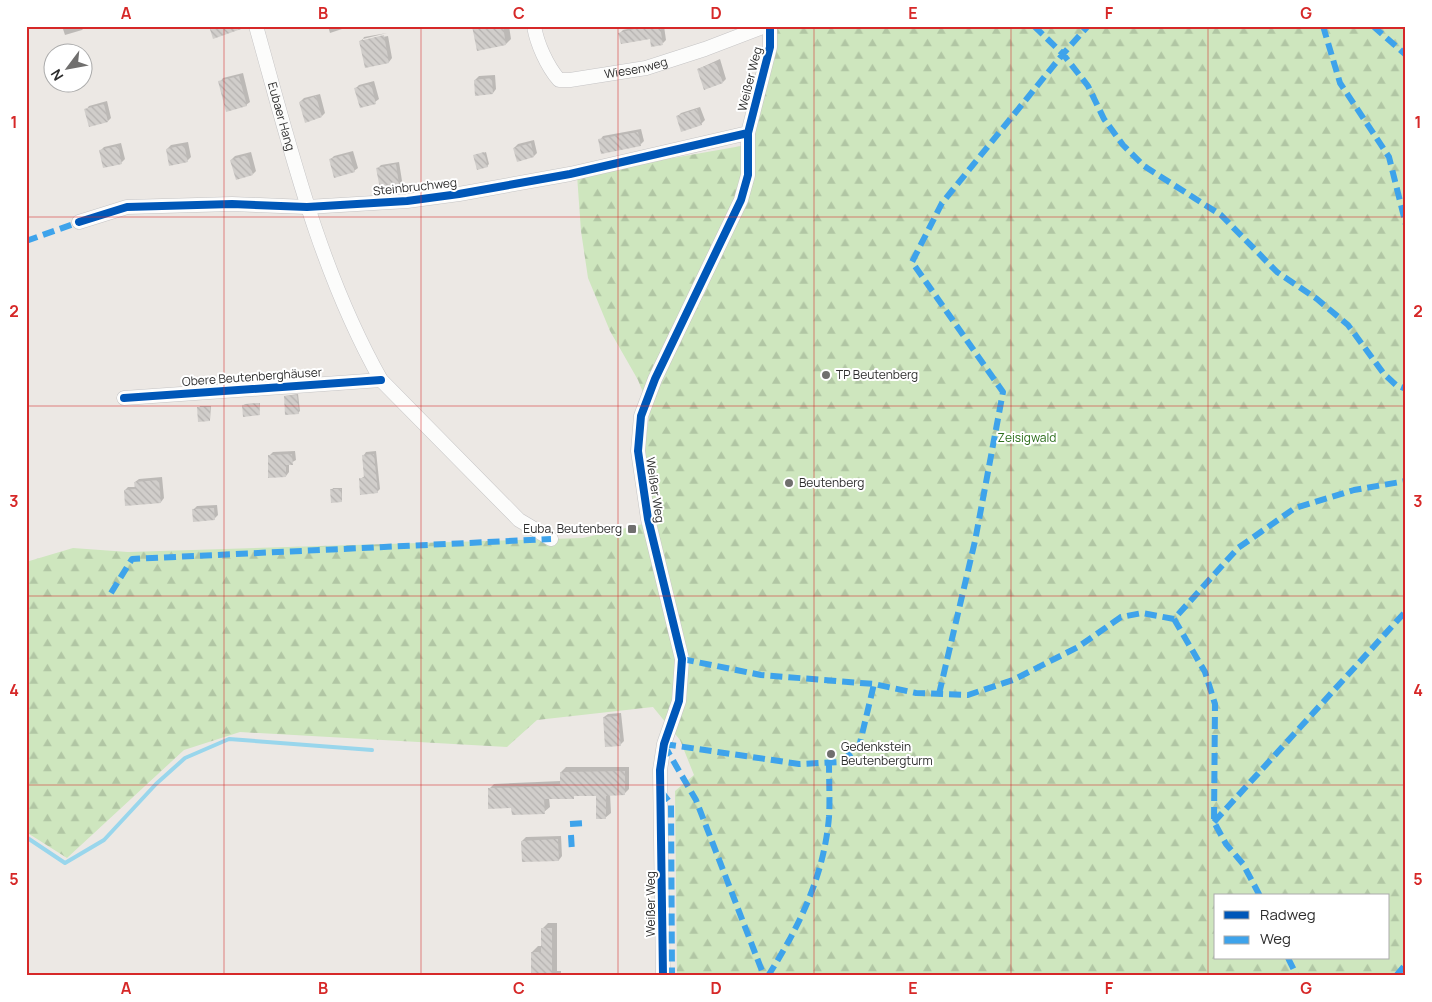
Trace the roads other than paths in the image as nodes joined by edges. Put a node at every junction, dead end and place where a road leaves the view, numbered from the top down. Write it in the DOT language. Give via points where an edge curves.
graph roads {
  1 [pos="256,26"];
  2 [pos="534,26"];
  3 [pos="765,26"];
  4 [pos="770,26"];
  5 [pos="748,132"];
  6 [pos="307,207"];
  7 [pos="79,222"];
  8 [pos="381,380"];
  9 [pos="124,398"];
  10 [pos="551,539"];
  11 [pos="663,976"];
  1 -- 6 [label="street, Eubaer Hang"];
  2 -- 3 [label="street, Wiesenweg" via="552,72 559,80 646,68"];
  4 -- 5 [label="street, Weißer Weg" via="770,47"];
  5 -- 6 [label="street, Steinbruchweg" via="570,174 459,194 407,201"];
  5 -- 11 [label="street, Weißer Weg" via="748,175 741,200 655,379 641,416 638,451 648,519 682,659 679,701 664,744 660,770"];
  6 -- 7 [label="street, Steinbruchweg" via="232,204 127,207"];
  6 -- 8 [label="street" via="329,268 366,354"];
  8 -- 9 [label="street, Obere Beutenberghäuser"];
  8 -- 10 [label="street" via="519,520"];
}
